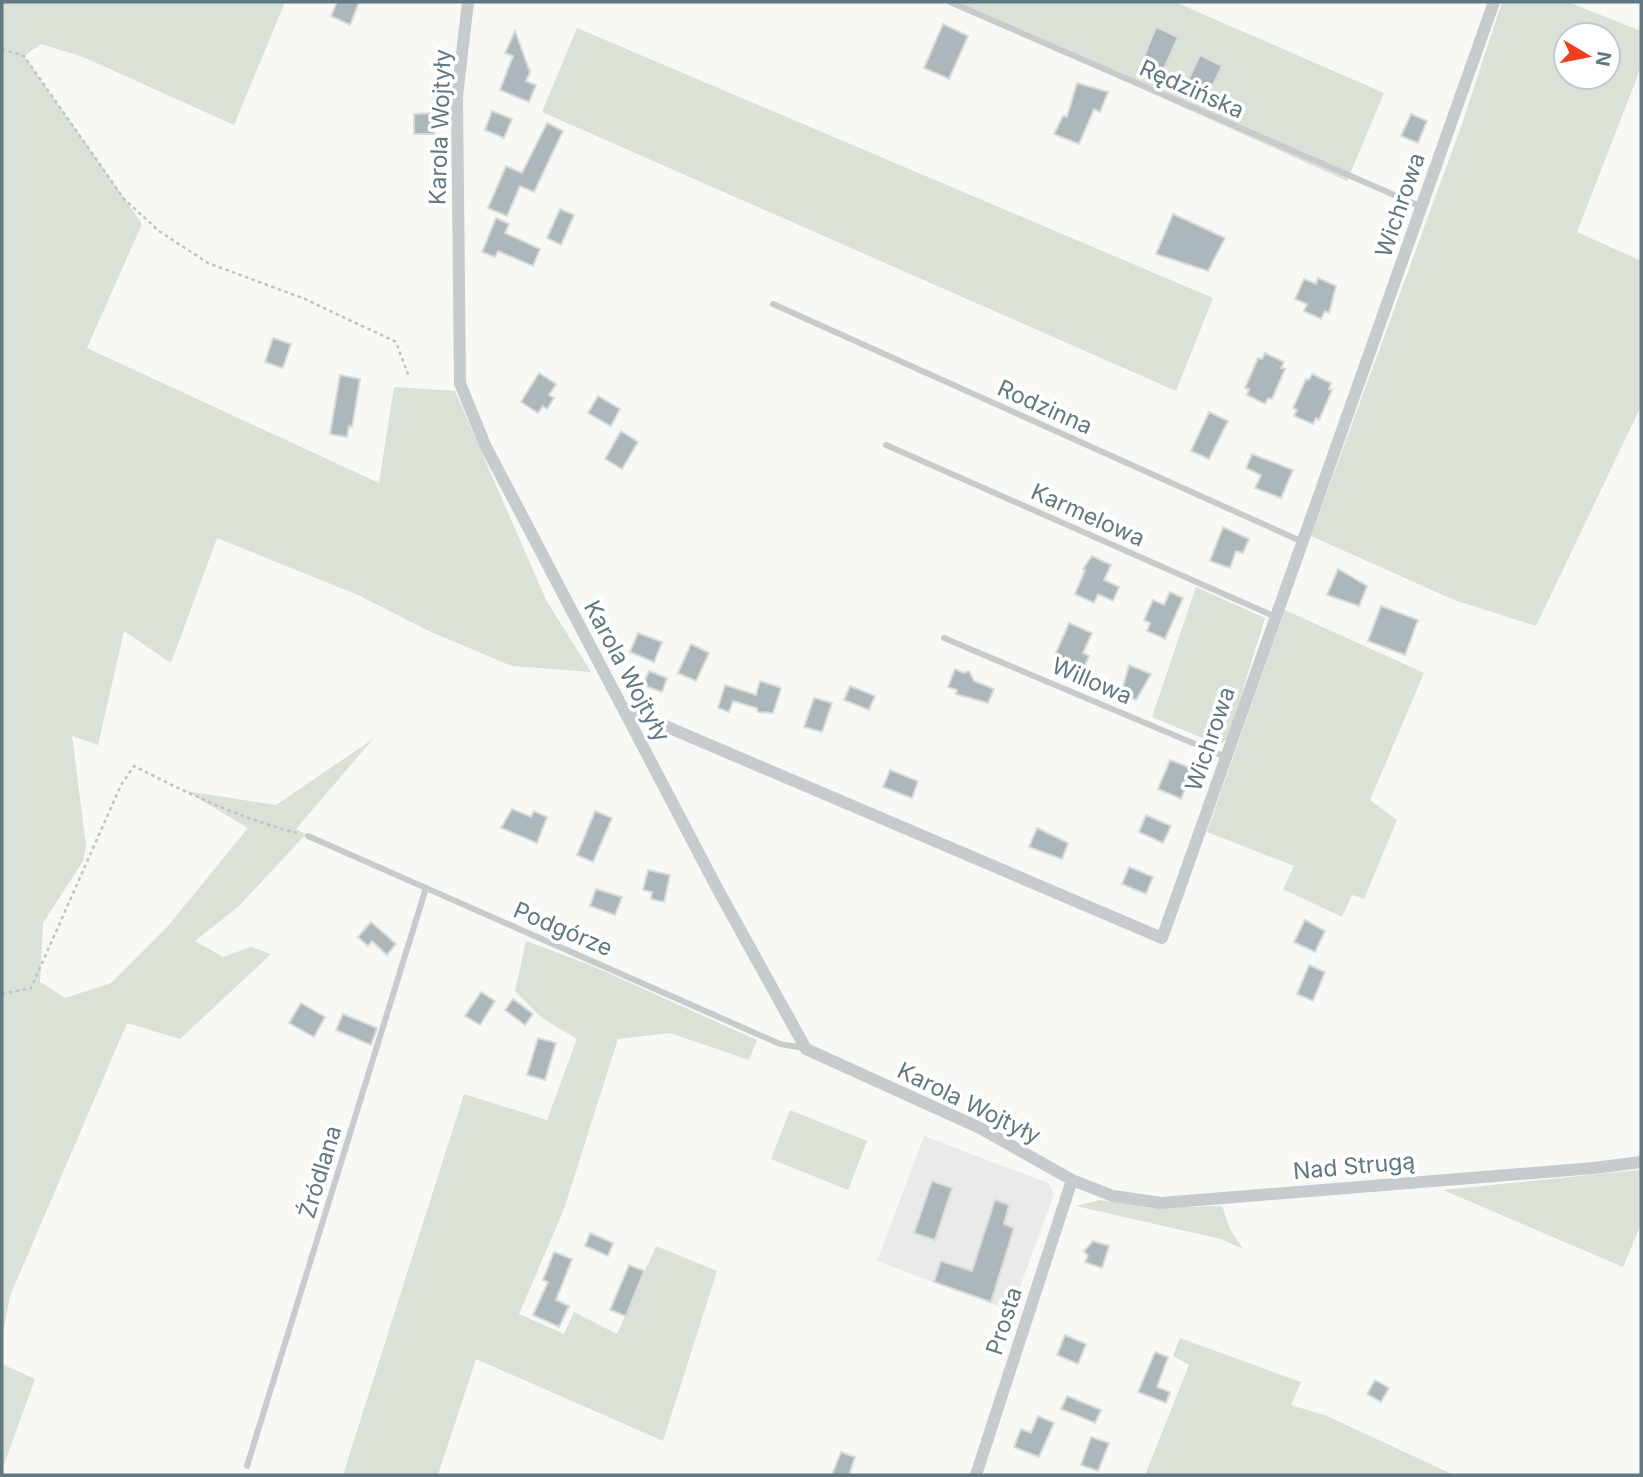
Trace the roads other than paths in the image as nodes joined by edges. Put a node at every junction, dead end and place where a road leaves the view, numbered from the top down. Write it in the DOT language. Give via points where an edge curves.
graph roads {
  1 [pos="468,2"];
  2 [pos="950,2"];
  3 [pos="1494,2"];
  4 [pos="1422,207"];
  5 [pos="773,304"];
  6 [pos="886,445"];
  7 [pos="1303,542"];
  8 [pos="1276,617"];
  9 [pos="944,638"];
  10 [pos="624,708"];
  11 [pos="1226,757"];
  12 [pos="308,836"];
  13 [pos="426,888"];
  14 [pos="806,1049"];
  15 [pos="1641,1161"];
  16 [pos="1072,1180"];
  17 [pos="247,1466"];
  18 [pos="976,1475"];
  1 -- 10 [label="street, Karola Wojtyły" via="457,96 460,383 485,445"];
  2 -- 4 [label="lane, Rędzińska"];
  3 -- 4 [label="street, Wichrowa"];
  4 -- 7 [label="street, Wichrowa"];
  5 -- 7 [label="lane, Rodzinna"];
  6 -- 8 [label="lane, Karmelowa"];
  7 -- 8 [label="street, Wichrowa"];
  8 -- 11 [label="street, Wichrowa"];
  9 -- 11 [label="lane, Willowa"];
  10 -- 11 [label="street, Wichrowa" via="1163,938"];
  10 -- 14 [label="street, Karola Wojtyły"];
  12 -- 13 [label="lane, Podgórze"];
  13 -- 14 [label="lane, Podgórze" via="780,1044"];
  13 -- 17 [label="lane, Źródlana"];
  14 -- 16 [label="street, Karola Wojtyły" via="981,1128"];
  15 -- 16 [label="street, Nad Strugą" via="1161,1203 1113,1196"];
  16 -- 18 [label="street, Prosta"];
}
